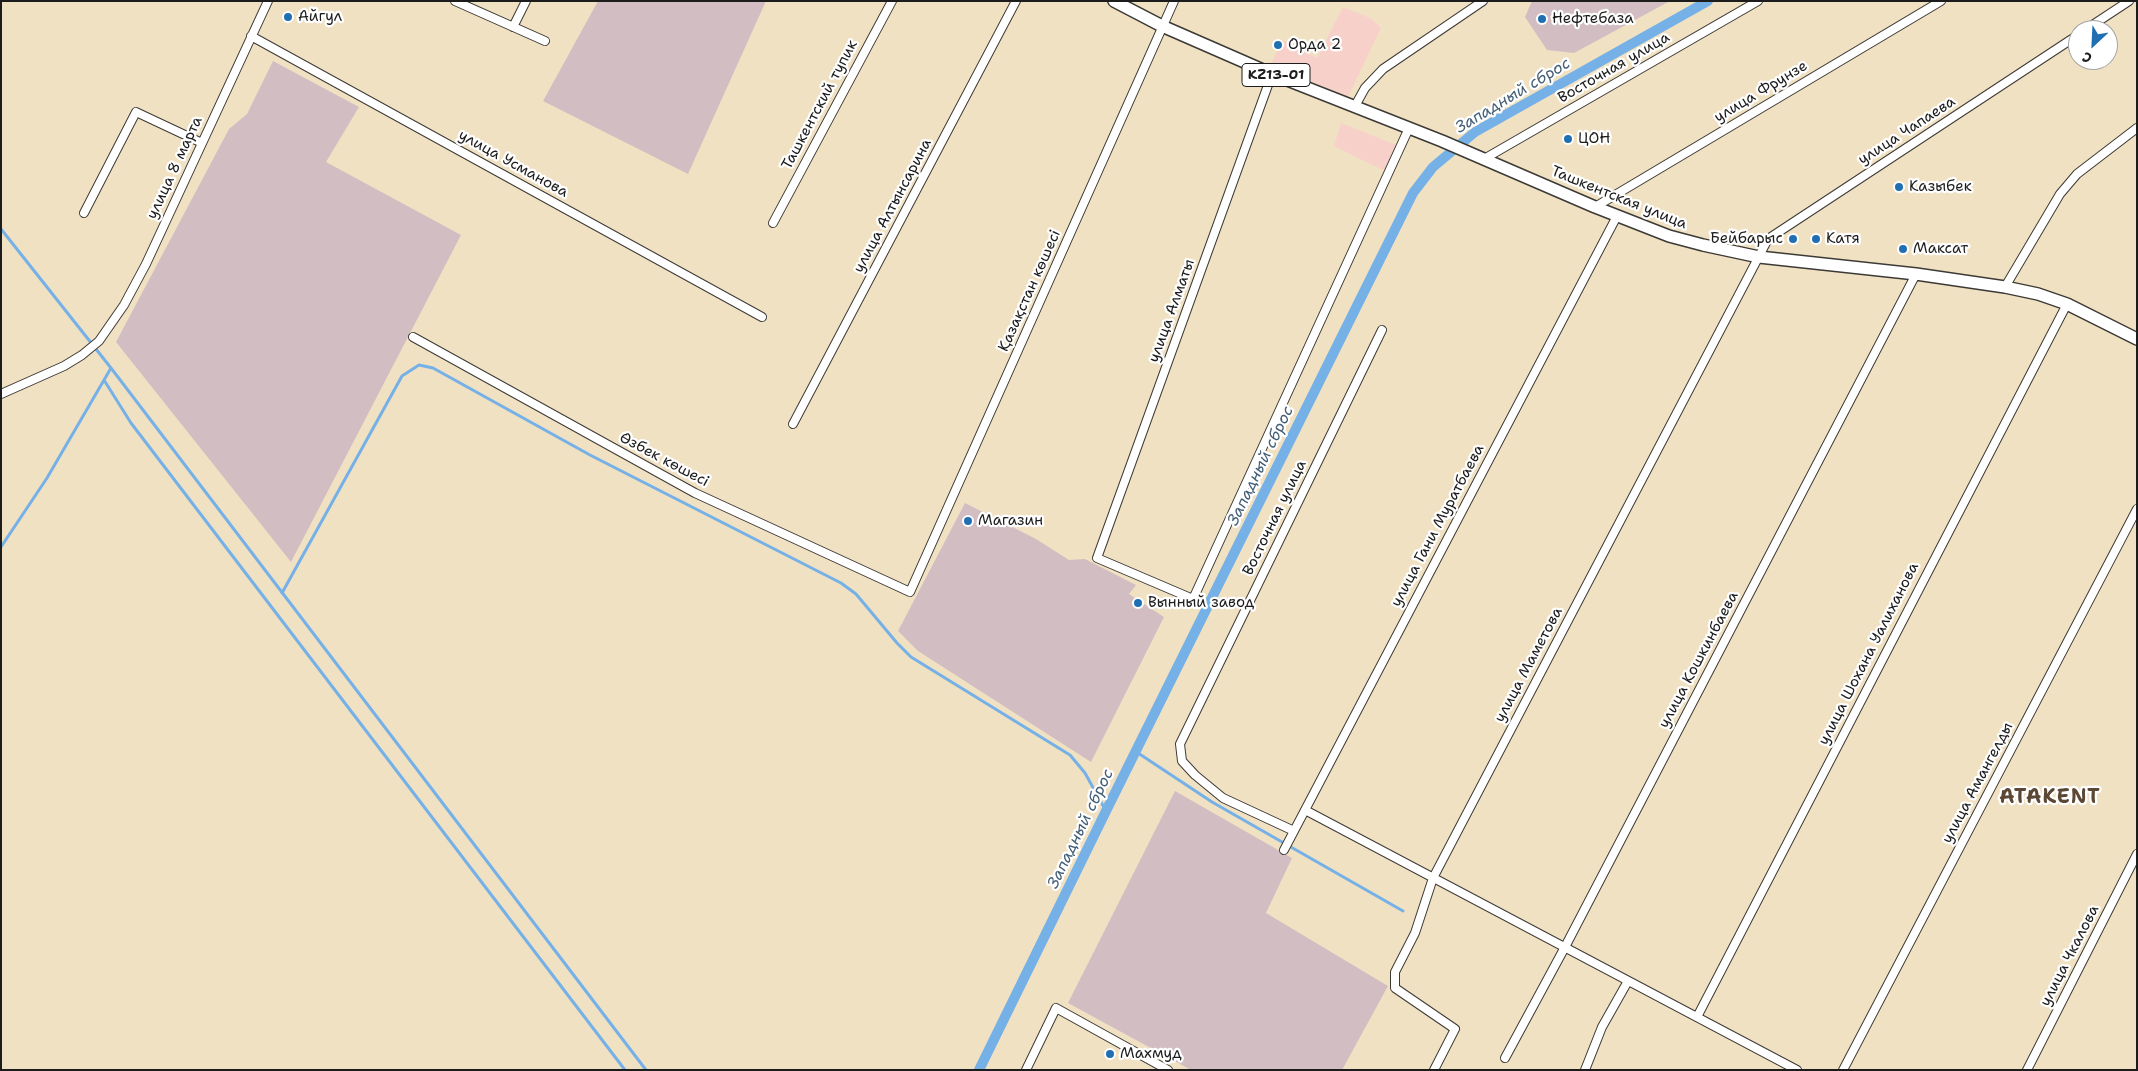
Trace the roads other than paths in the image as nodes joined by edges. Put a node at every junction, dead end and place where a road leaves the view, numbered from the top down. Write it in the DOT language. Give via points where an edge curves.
graph roads {
  1 [pos="268,1"];
  2 [pos="455,1"];
  3 [pos="526,1"];
  4 [pos="892,1"];
  5 [pos="1016,1"];
  6 [pos="1114,1"];
  7 [pos="1174,1"];
  8 [pos="1483,1"];
  9 [pos="1758,1"];
  10 [pos="1941,1"];
  11 [pos="2129,1"];
  12 [pos="2100,20"];
  13 [pos="1162,26"];
  14 [pos="513,27"];
  15 [pos="251,36"];
  16 [pos="545,41"];
  17 [pos="2068,42"];
  18 [pos="1272,74"];
  19 [pos="1355,106"];
  20 [pos="1409,128"];
  21 [pos="2137,128"];
  22 [pos="202,143"];
  23 [pos="1484,160"];
  24 [pos="1595,207"];
  25 [pos="84,213"];
  26 [pos="1617,216"];
  27 [pos="773,223"];
  28 [pos="1760,257"];
  29 [pos="1916,274"];
  30 [pos="2005,287"];
  31 [pos="2067,304"];
  32 [pos="762,317"];
  33 [pos="1382,330"];
  34 [pos="413,336"];
  35 [pos="2137,339"];
  36 [pos="1,394"];
  37 [pos="793,424"];
  38 [pos="2137,508"];
  39 [pos="910,592"];
  40 [pos="1305,810"];
  41 [pos="1294,830"];
  42 [pos="1284,850"];
  43 [pos="2137,854"];
  44 [pos="1433,878"];
  45 [pos="1565,947"];
  46 [pos="1628,980"];
  47 [pos="1696,1017"];
  48 [pos="1505,1058"];
  49 [pos="1026,1070"];
  50 [pos="1168,1070"];
  51 [pos="1434,1070"];
  52 [pos="1585,1070"];
  53 [pos="1797,1070"];
  54 [pos="1843,1070"];
  55 [pos="2027,1070"];
  1 -- 15 [label="street, улица 8 марта"];
  2 -- 14 [label="street"];
  3 -- 14 [label="street"];
  4 -- 27 [label="street, Ташкентский тупик"];
  5 -- 37 [label="street, улица Алтынсарина"];
  6 -- 13 [label="main road, Ташкентская улица / KZ13-01"];
  7 -- 13 [label="street, Қазақстан көшесі"];
  8 -- 19 [label="street" via="1383,69 1365,88"];
  9 -- 23 [label="street, Восточная улица"];
  10 -- 24 [label="street, улица Фрунзе"];
  11 -- 12 [label="street"];
  13 -- 18 [label="main road, Ташкентская улица / KZ13-01"];
  13 -- 39 [label="street, Қазақстан көшесі"];
  14 -- 16 [label="street"];
  15 -- 22 [label="street, улица 8 марта"];
  15 -- 32 [label="street, улица Усманова"];
  17 -- 28 [label="street, улица Чапаева" via="1768,239"];
  18 -- 19 [label="main road, Ташкентская улица / KZ13-01"];
  18 -- 20 [label="street, улица Алматы" via="1097,558 1193,599"];
  19 -- 20 [label="main road, Ташкентская улица / KZ13-01"];
  20 -- 23 [label="main road, Ташкентская улица / KZ13-01"];
  21 -- 30 [label="street" via="2077,174 2066,187"];
  22 -- 25 [label="street" via="136,112"];
  22 -- 36 [label="street, улица 8 марта" via="146,264 124,305 99,340 64,366"];
  23 -- 24 [label="main road, Ташкентская улица / KZ13-01"];
  24 -- 26 [label="main road, Ташкентская улица / KZ13-01"];
  26 -- 28 [label="main road, Ташкентская улица / KZ13-01" via="1669,236"];
  26 -- 40 [label="street, улица Гани Муратбаева"];
  28 -- 29 [label="main road, Ташкентская улица / KZ13-01"];
  28 -- 44 [label="street, улица Маметова"];
  29 -- 30 [label="main road, Ташкентская улица / KZ13-01"];
  29 -- 45 [label="street, улица Кошкинбаева"];
  30 -- 31 [label="main road, Ташкентская улица / KZ13-01"];
  31 -- 35 [label="main road, Ташкентская улица / KZ13-01"];
  31 -- 47 [label="street, улица Шохана Уалиханова"];
  33 -- 41 [label="street, Восточная улица" via="1180,744 1182,760 1223,798"];
  34 -- 39 [label="street, Өзбек көшесі" via="695,493"];
  38 -- 54 [label="street, улица Амангелды"];
  40 -- 41 [label="street, улица Гани Муратбаева"];
  40 -- 44 [label="street"];
  41 -- 42 [label="street, улица Гани Муратбаева"];
  43 -- 55 [label="street, улица Чкалова"];
  44 -- 45 [label="street"];
  44 -- 51 [label="street, улица Маметова" via="1415,933 1395,972 1395,988 1454,1029"];
  45 -- 46 [label="street"];
  45 -- 48 [label="street, улица Кошкинбаева"];
  46 -- 47 [label="street"];
  46 -- 52 [label="street" via="1602,1027"];
  47 -- 53 [label="street"];
  49 -- 50 [label="street" via="1056,1008"];
}
